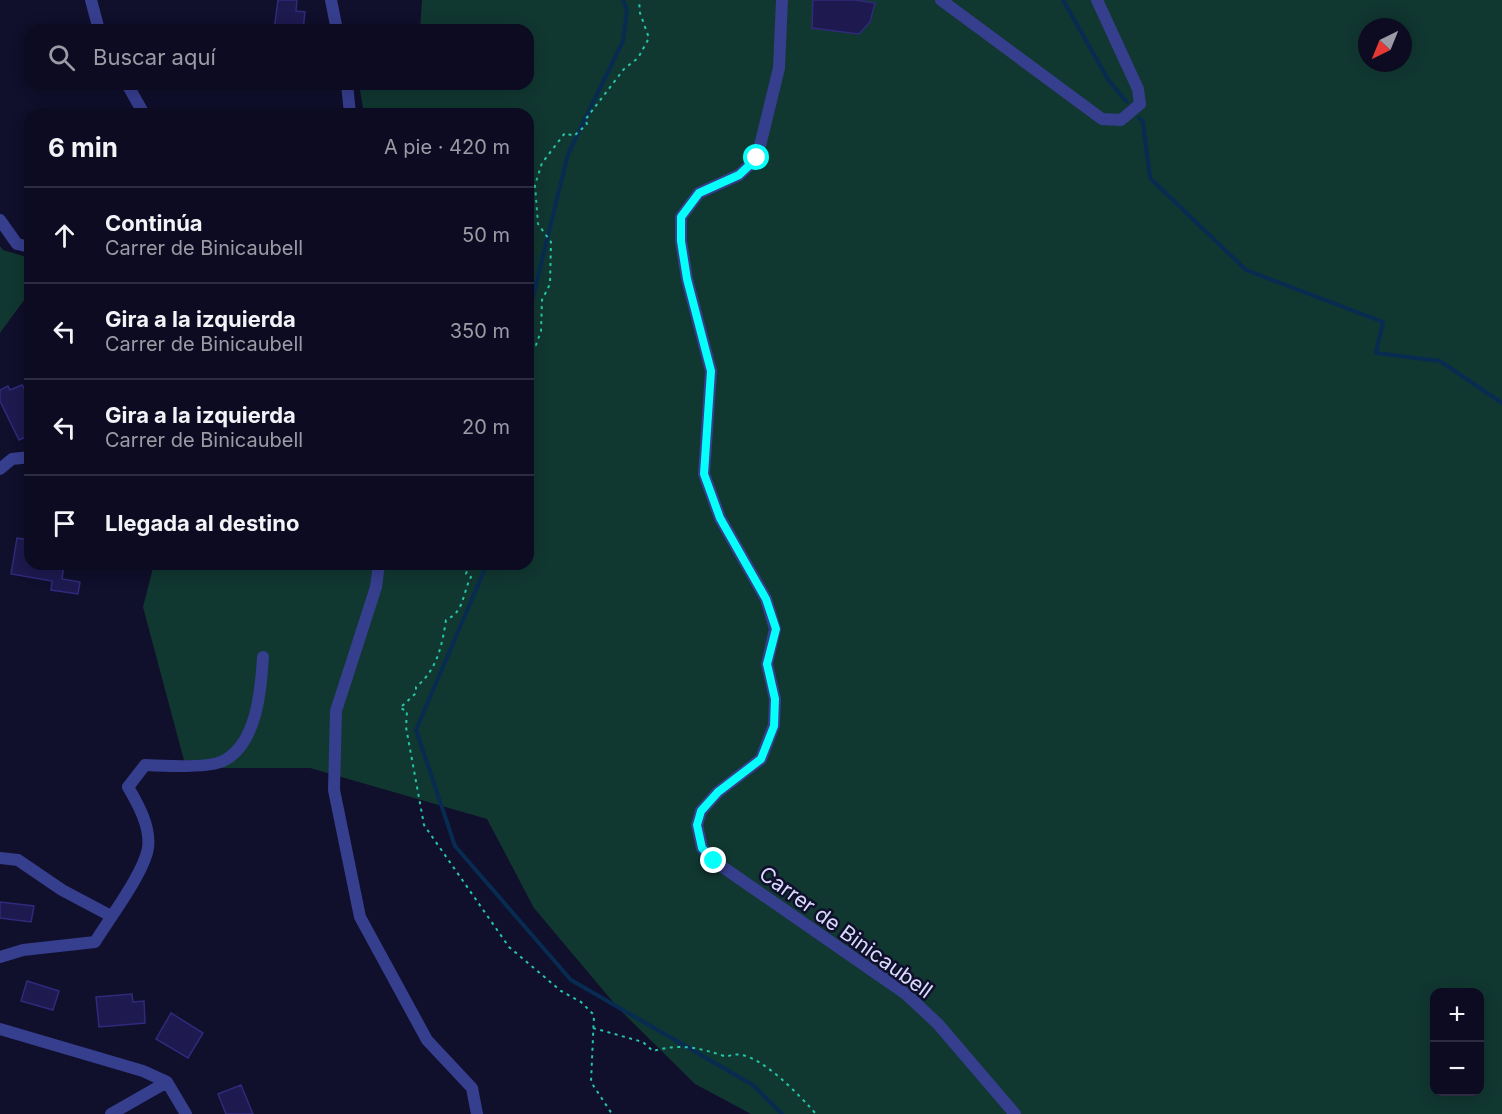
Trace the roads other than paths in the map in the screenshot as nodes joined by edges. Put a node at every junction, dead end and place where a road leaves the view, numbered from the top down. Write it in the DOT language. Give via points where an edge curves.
graph roads {
  1 [pos="91,0"];
  2 [pos="331,0"];
  3 [pos="782,0"];
  4 [pos="941,0"];
  5 [pos="1097,0"];
  6 [pos="97,24"];
  7 [pos="336,24"];
  8 [pos="130,90"];
  9 [pos="347,90"];
  10 [pos="141,108"];
  11 [pos="349,108"];
  12 [pos="0,220"];
  13 [pos="24,246"];
  14 [pos="24,458"];
  15 [pos="0,470"];
  16 [pos="379,570"];
  17 [pos="263,657"];
  18 [pos="0,858"];
  19 [pos="111,916"];
  20 [pos="0,957"];
  21 [pos="0,1029"];
  22 [pos="167,1082"];
  23 [pos="111,1114"];
  24 [pos="186,1114"];
  25 [pos="477,1114"];
  26 [pos="1015,1114"];
  1 -- 6 [label="street"];
  2 -- 7 [label="street"];
  3 -- 26 [label="street, Carrer de Binicaubell" via="779,68 757,158 739,175 699,193 681,217 687,279 711,371 704,474 720,518 766,599 776,629 767,664 775,699 774,726 761,759 718,792 701,811 697,825 702,848 714,861 906,994 938,1024"];
  4 -- 5 [label="street" via="1102,119 1121,120 1140,104 1138,89"];
  8 -- 10 [label="street"];
  9 -- 11 [label="street"];
  12 -- 13 [label="street" via="17,244"];
  14 -- 15 [label="street" via="12,459"];
  16 -- 25 [label="street" via="336,711 334,790 360,917 427,1040 472,1088"];
  17 -- 19 [label="street" via="260,702 242,745 223,761 145,765 128,787 143,814 148,848 127,894"];
  18 -- 19 [label="street" via="18,860 62,890"];
  19 -- 20 [label="street" via="95,942 23,950"];
  21 -- 22 [label="street" via="143,1071"];
  22 -- 23 [label="street"];
  22 -- 24 [label="street"];
}
